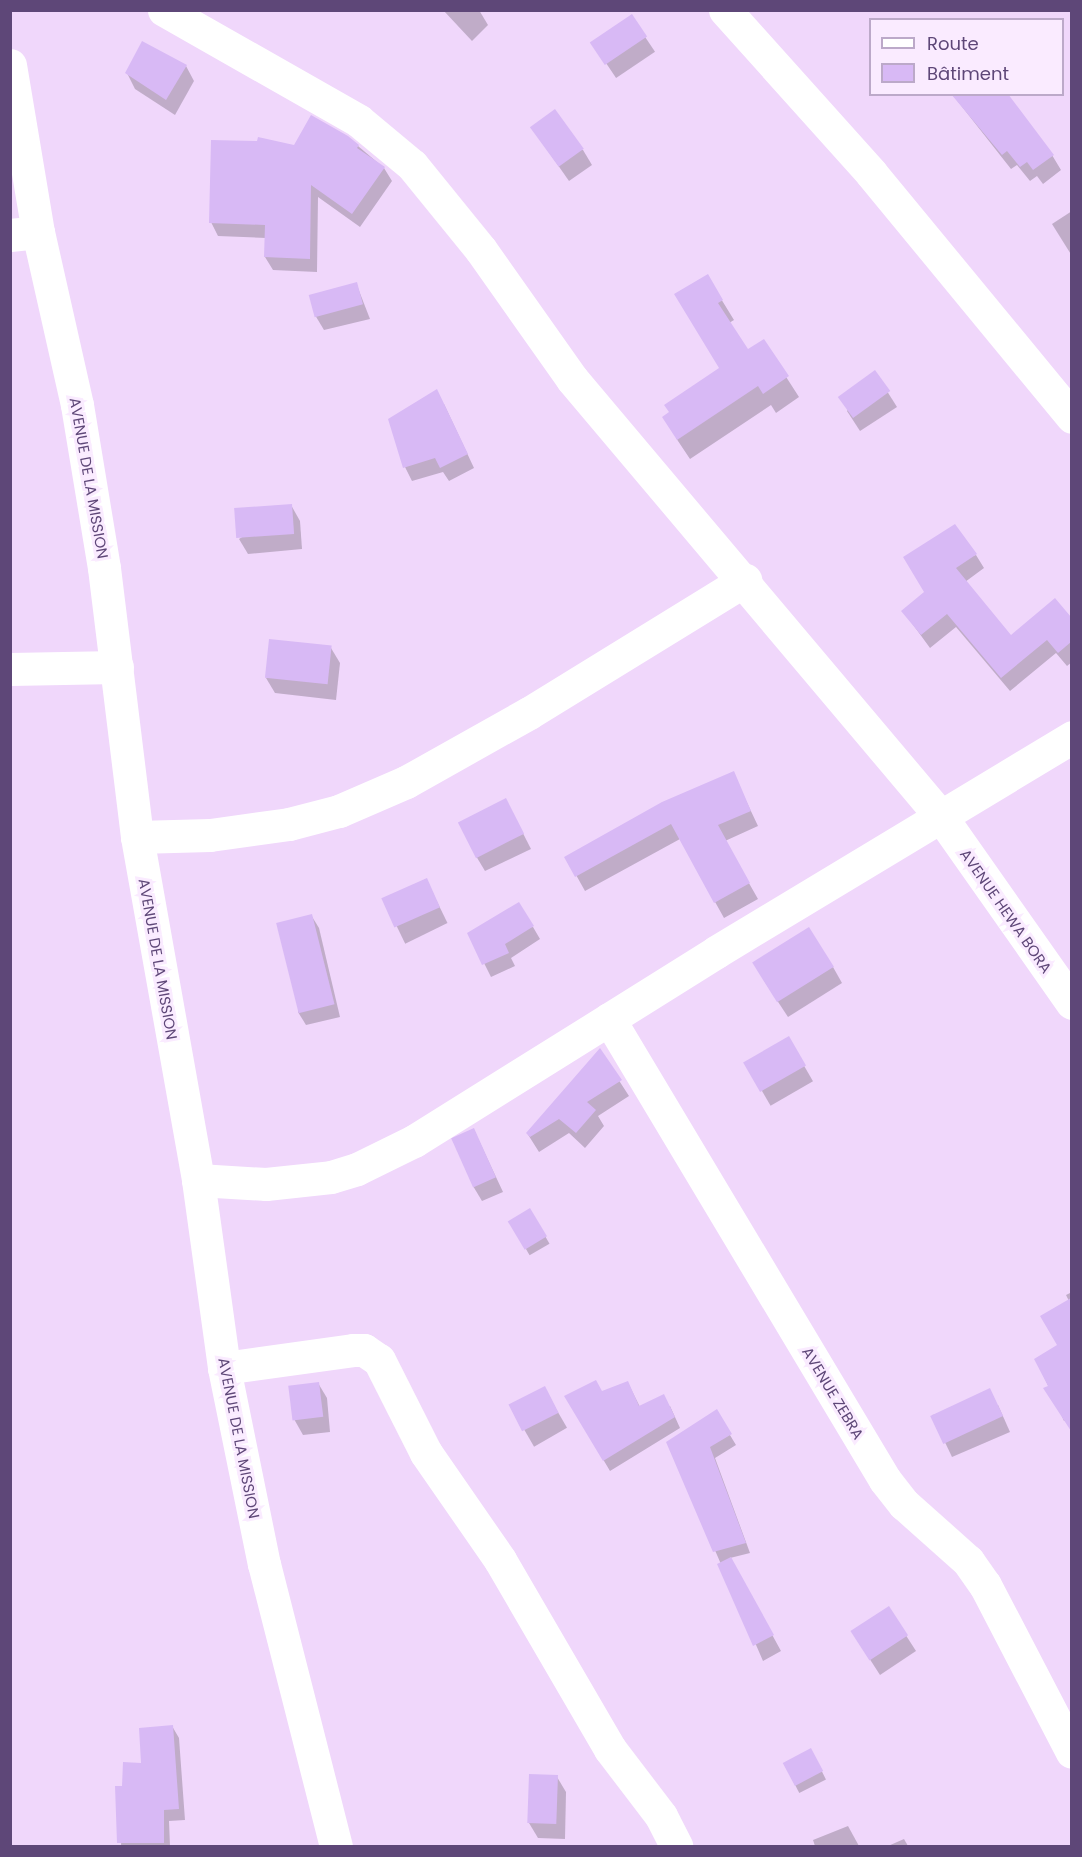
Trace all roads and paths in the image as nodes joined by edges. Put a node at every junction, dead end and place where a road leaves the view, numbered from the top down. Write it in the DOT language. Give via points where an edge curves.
graph roads {
  1 [pos="164,10"];
  2 [pos="725,10"];
  3 [pos="10,65"];
  4 [pos="24,234"];
  5 [pos="1071,417"];
  6 [pos="745,580"];
  7 [pos="117,667"];
  8 [pos="10,669"];
  9 [pos="1071,737"];
  10 [pos="942,818"];
  11 [pos="137,837"];
  12 [pos="1071,1003"];
  13 [pos="609,1020"];
  14 [pos="198,1180"];
  15 [pos="224,1368"];
  16 [pos="1071,1752"];
  17 [pos="336,1846"];
  18 [pos="676,1846"];
  1 -- 6 [label="street, AVENUE HEWA BORA" via="358,121 412,165 481,250 572,379"];
  2 -- 5 [label="street" via="871,173"];
  3 -- 4 [label="street, AVENUE DE LA MISSION"];
  4 -- 7 [label="street, AVENUE DE LA MISSION" via="77,405"];
  6 -- 10 [label="street, AVENUE HEWA BORA"];
  6 -- 11 [label="street" via="529,714 406,782 339,811 289,824 210,835"];
  7 -- 8 [label="street"];
  7 -- 11 [label="street, AVENUE DE LA MISSION"];
  9 -- 10 [label="street"];
  10 -- 12 [label="street, AVENUE HEWA BORA"];
  10 -- 13 [label="street"];
  11 -- 14 [label="street, AVENUE DE LA MISSION"];
  13 -- 14 [label="street" via="450,1121 357,1169 331,1177 266,1184"];
  13 -- 16 [label="street, AVENUE ZEBRA" via="885,1480 904,1504 968,1561 985,1585"];
  14 -- 15 [label="street, AVENUE DE LA MISSION"];
  15 -- 17 [label="street, AVENUE DE LA MISSION" via="264,1564"];
  15 -- 18 [label="street" via="352,1350 364,1350 379,1360 426,1453 500,1560 610,1749 661,1816"];
}
